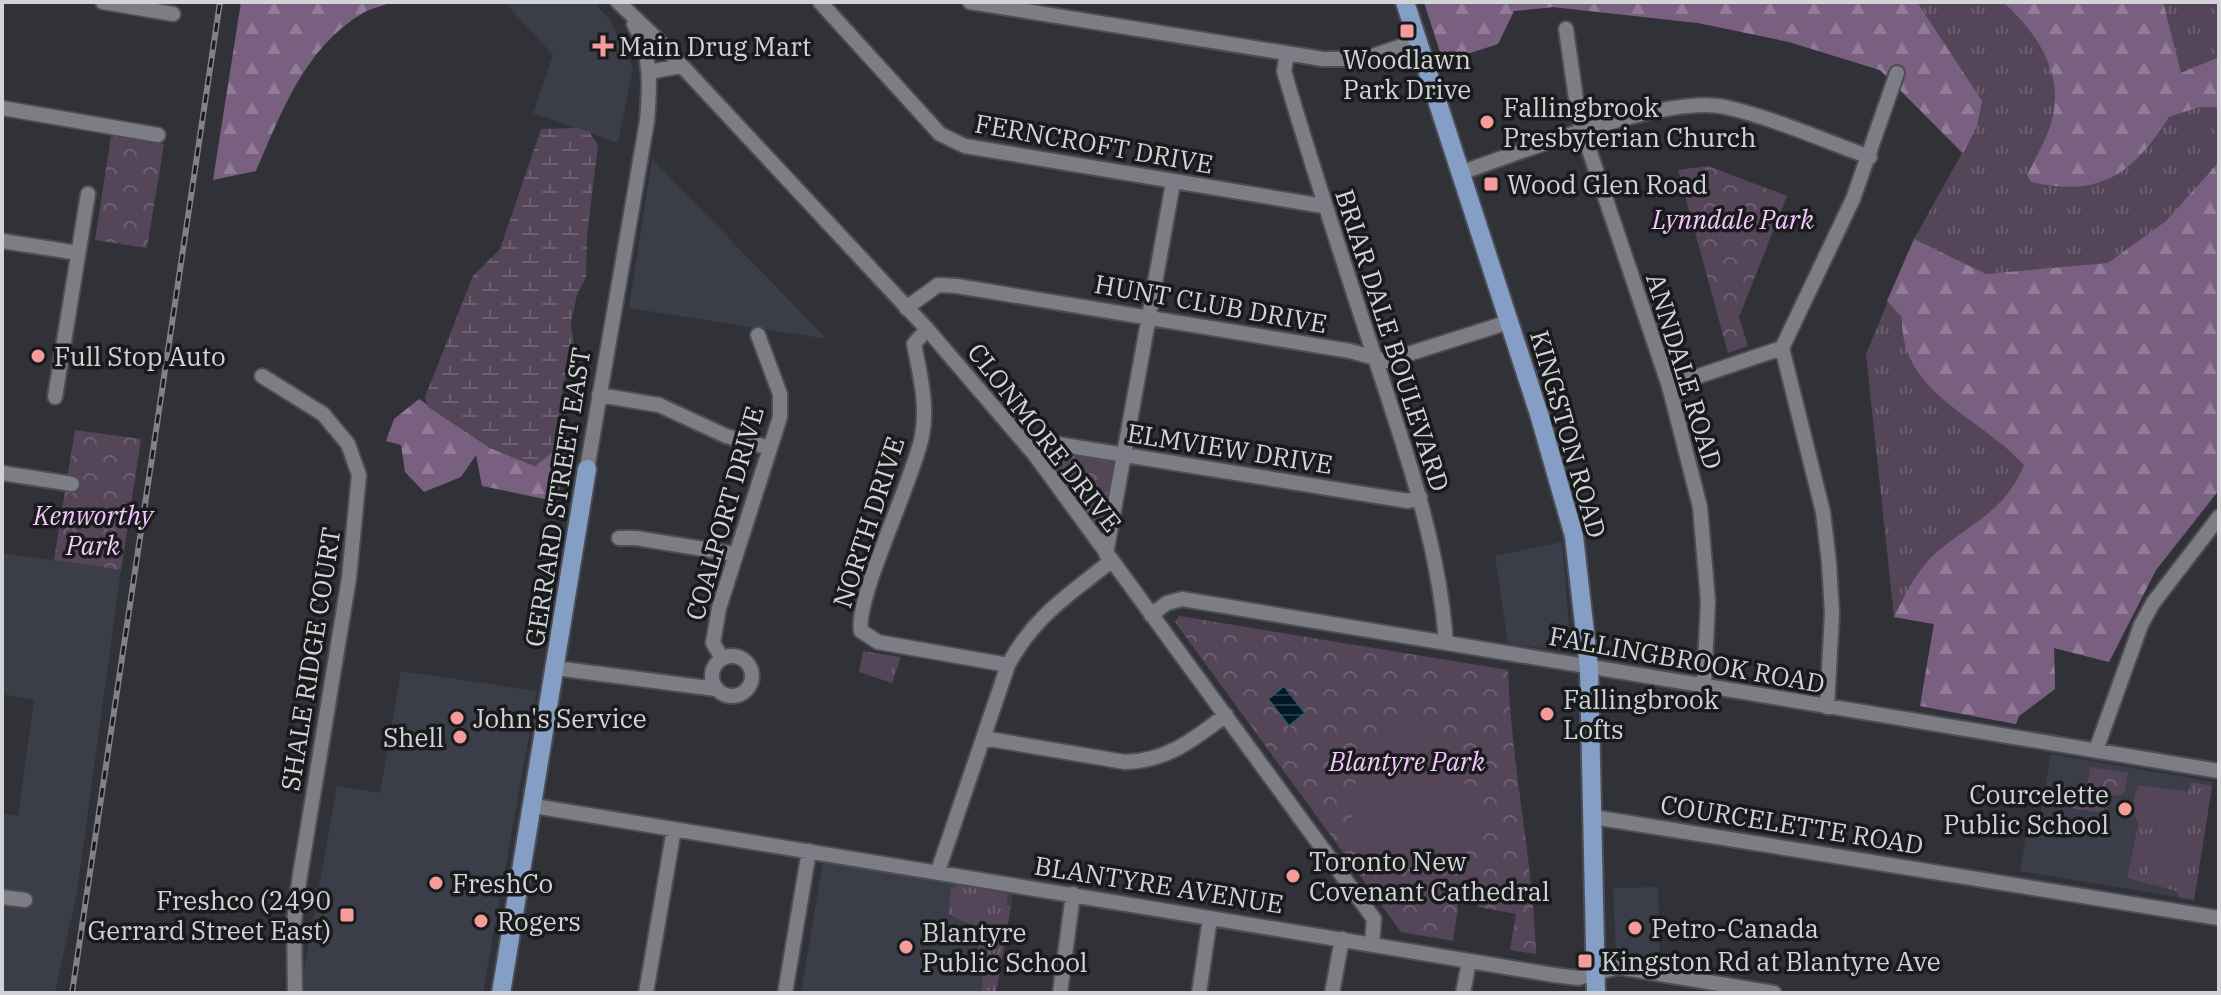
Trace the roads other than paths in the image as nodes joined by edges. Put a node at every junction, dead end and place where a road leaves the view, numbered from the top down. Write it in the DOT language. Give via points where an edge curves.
graph roads {
  1 [pos="103,2"];
  2 [pos="820,2"];
  3 [pos="970,2"];
  4 [pos="1405,2"];
  5 [pos="623,7"];
  6 [pos="173,14"];
  7 [pos="1566,29"];
  8 [pos="1417,41"];
  9 [pos="1287,54"];
  10 [pos="681,66"];
  11 [pos="649,72"];
  12 [pos="1897,73"];
  13 [pos="2,108"];
  14 [pos="1584,133"];
  15 [pos="158,135"];
  16 [pos="1870,157"];
  17 [pos="1460,173"];
  18 [pos="1173,183"];
  19 [pos="88,194"];
  20 [pos="1323,206"];
  21 [pos="2,241"];
  22 [pos="78,253"];
  23 [pos="906,308"];
  24 [pos="1147,316"];
  25 [pos="1509,322"];
  26 [pos="927,329"];
  27 [pos="758,335"];
  28 [pos="1782,348"];
  29 [pos="1375,358"];
  30 [pos="262,376"];
  31 [pos="1669,386"];
  32 [pos="599,395"];
  33 [pos="55,397"];
  34 [pos="770,448"];
  35 [pos="1035,455"];
  36 [pos="1127,456"];
  37 [pos="587,469"];
  38 [pos="2,473"];
  39 [pos="72,484"];
  40 [pos="1420,497"];
  41 [pos="2219,517"];
  42 [pos="619,538"];
  43 [pos="734,554"];
  44 [pos="1109,558"];
  45 [pos="1151,615"];
  46 [pos="1446,643"];
  47 [pos="722,658"];
  48 [pos="1008,665"];
  49 [pos="555,668"];
  50 [pos="1589,668"];
  51 [pos="1704,687"];
  52 [pos="716,689"];
  53 [pos="1827,707"];
  54 [pos="1226,715"];
  55 [pos="983,738"];
  56 [pos="2096,750"];
  57 [pos="2219,771"];
  58 [pos="534,806"];
  59 [pos="1593,817"];
  60 [pos="674,829"];
  61 [pos="809,851"];
  62 [pos="938,871"];
  63 [pos="1073,894"];
  64 [pos="2,897"];
  65 [pos="25,900"];
  66 [pos="1210,918"];
  67 [pos="2219,918"];
  68 [pos="1342,939"];
  69 [pos="1372,944"];
  70 [pos="1469,961"];
  71 [pos="1597,984"];
  72 [pos="295,993"];
  73 [pos="501,993"];
  74 [pos="646,993"];
  75 [pos="785,993"];
  76 [pos="1060,993"];
  77 [pos="1199,993"];
  78 [pos="1332,993"];
  79 [pos="1463,993"];
  80 [pos="1774,993"];
  1 -- 6 [label="street"];
  2 -- 18 [label="street, FERNCROFT DRIVE" via="940,134 972,147"];
  3 -- 9 [label="street"];
  4 -- 8 [label="main road, KINGSTON ROAD"];
  5 -- 10 [label="street, CLONMORE DRIVE"];
  5 -- 11 [label="street, GERRARD STREET EAST" via="641,35"];
  7 -- 14 [label="street, ANNDALE ROAD"];
  8 -- 9 [label="street" via="1364,59"];
  8 -- 17 [label="main road, KINGSTON ROAD"];
  9 -- 20 [label="street, BRIAR DALE BOULEVARD" via="1284,71"];
  10 -- 11 [label="street"];
  10 -- 23 [label="street, CLONMORE DRIVE"];
  11 -- 32 [label="street, GERRARD STREET EAST" via="647,121"];
  12 -- 16 [label="street"];
  13 -- 15 [label="street"];
  14 -- 16 [label="street" via="1688,105 1724,107"];
  14 -- 17 [label="street"];
  14 -- 31 [label="street, ANNDALE ROAD"];
  16 -- 28 [label="street"];
  17 -- 25 [label="main road, KINGSTON ROAD"];
  18 -- 20 [label="street, FERNCROFT DRIVE"];
  18 -- 24 [label="street"];
  19 -- 22 [label="street"];
  20 -- 29 [label="street, BRIAR DALE BOULEVARD"];
  21 -- 22 [label="street"];
  22 -- 33 [label="street"];
  23 -- 24 [label="street, HUNT CLUB DRIVE" via="938,285"];
  23 -- 26 [label="street, CLONMORE DRIVE"];
  24 -- 29 [label="street, HUNT CLUB DRIVE"];
  24 -- 36 [label="street"];
  25 -- 29 [label="street, HUNT CLUB DRIVE" via="1386,361"];
  25 -- 50 [label="main road, KINGSTON ROAD" via="1574,536"];
  26 -- 35 [label="street, CLONMORE DRIVE"];
  26 -- 48 [label="street, NORTH DRIVE" via="914,344 925,396 921,439 866,598 861,631 878,642"];
  27 -- 34 [label="street, COALPORT DRIVE" via="780,394 780,417"];
  28 -- 31 [label="street"];
  28 -- 53 [label="street" via="1823,512 1831,626"];
  29 -- 40 [label="street, BRIAR DALE BOULEVARD"];
  30 -- 72 [label="street, SHALE RIDGE COURT" via="323,414 348,444 359,475 349,578 298,891"];
  31 -- 51 [label="street, ANNDALE ROAD" via="1700,507 1708,601"];
  32 -- 34 [label="street" via="659,405 726,436"];
  32 -- 37 [label="street, GERRARD STREET EAST"];
  34 -- 43 [label="street, COALPORT DRIVE"];
  35 -- 36 [label="street, ELMVIEW DRIVE" via="1055,444"];
  35 -- 44 [label="street, CLONMORE DRIVE"];
  36 -- 40 [label="street, ELMVIEW DRIVE" via="1408,501"];
  36 -- 44 [label="street"];
  37 -- 49 [label="main road, GERRARD STREET EAST"];
  38 -- 39 [label="street"];
  40 -- 46 [label="street, BRIAR DALE BOULEVARD"];
  41 -- 56 [label="street" via="2141,625"];
  42 -- 43 [label="street"];
  43 -- 47 [label="street, COALPORT DRIVE" via="713,643"];
  44 -- 45 [label="street, CLONMORE DRIVE"];
  44 -- 48 [label="street" via="1037,620"];
  45 -- 46 [label="street, FALLINGBROOK ROAD" via="1182,599"];
  45 -- 54 [label="street, CLONMORE DRIVE"];
  46 -- 50 [label="street, FALLINGBROOK ROAD"];
  47 -- 52 [label="street, COALPORT DRIVE" via="711,675"];
  47 -- 52 [label="street, COALPORT DRIVE" via="735,656 746,662 752,680 740,695 727,696"];
  48 -- 55 [label="street"];
  49 -- 52 [label="street, COALPORT DRIVE"];
  49 -- 58 [label="main road, GERRARD STREET EAST"];
  50 -- 51 [label="street, FALLINGBROOK ROAD"];
  50 -- 59 [label="main road, KINGSTON ROAD"];
  51 -- 53 [label="street, FALLINGBROOK ROAD"];
  53 -- 56 [label="street, FALLINGBROOK ROAD"];
  54 -- 55 [label="street" via="1180,749 1147,762"];
  54 -- 69 [label="street, CLONMORE DRIVE" via="1374,919"];
  55 -- 62 [label="street"];
  56 -- 57 [label="street, FALLINGBROOK ROAD"];
  58 -- 60 [label="street, BLANTYRE AVENUE"];
  58 -- 73 [label="main road, GERRARD STREET EAST"];
  59 -- 67 [label="street, COURCELETTE ROAD"];
  59 -- 71 [label="main road, KINGSTON ROAD"];
  60 -- 61 [label="street, BLANTYRE AVENUE"];
  60 -- 74 [label="street"];
  61 -- 62 [label="street, BLANTYRE AVENUE"];
  61 -- 75 [label="street"];
  62 -- 63 [label="street, BLANTYRE AVENUE"];
  63 -- 66 [label="street, BLANTYRE AVENUE"];
  63 -- 76 [label="street"];
  64 -- 65 [label="street"];
  66 -- 68 [label="street, BLANTYRE AVENUE"];
  66 -- 77 [label="street"];
  68 -- 69 [label="street, BLANTYRE AVENUE"];
  68 -- 78 [label="street"];
  69 -- 70 [label="street, BLANTYRE AVENUE"];
  70 -- 71 [label="street, BLANTYRE AVENUE"];
  70 -- 79 [label="street"];
  71 -- 80 [label="street, BLANTYRE AVENUE" via="1618,967"];
}
